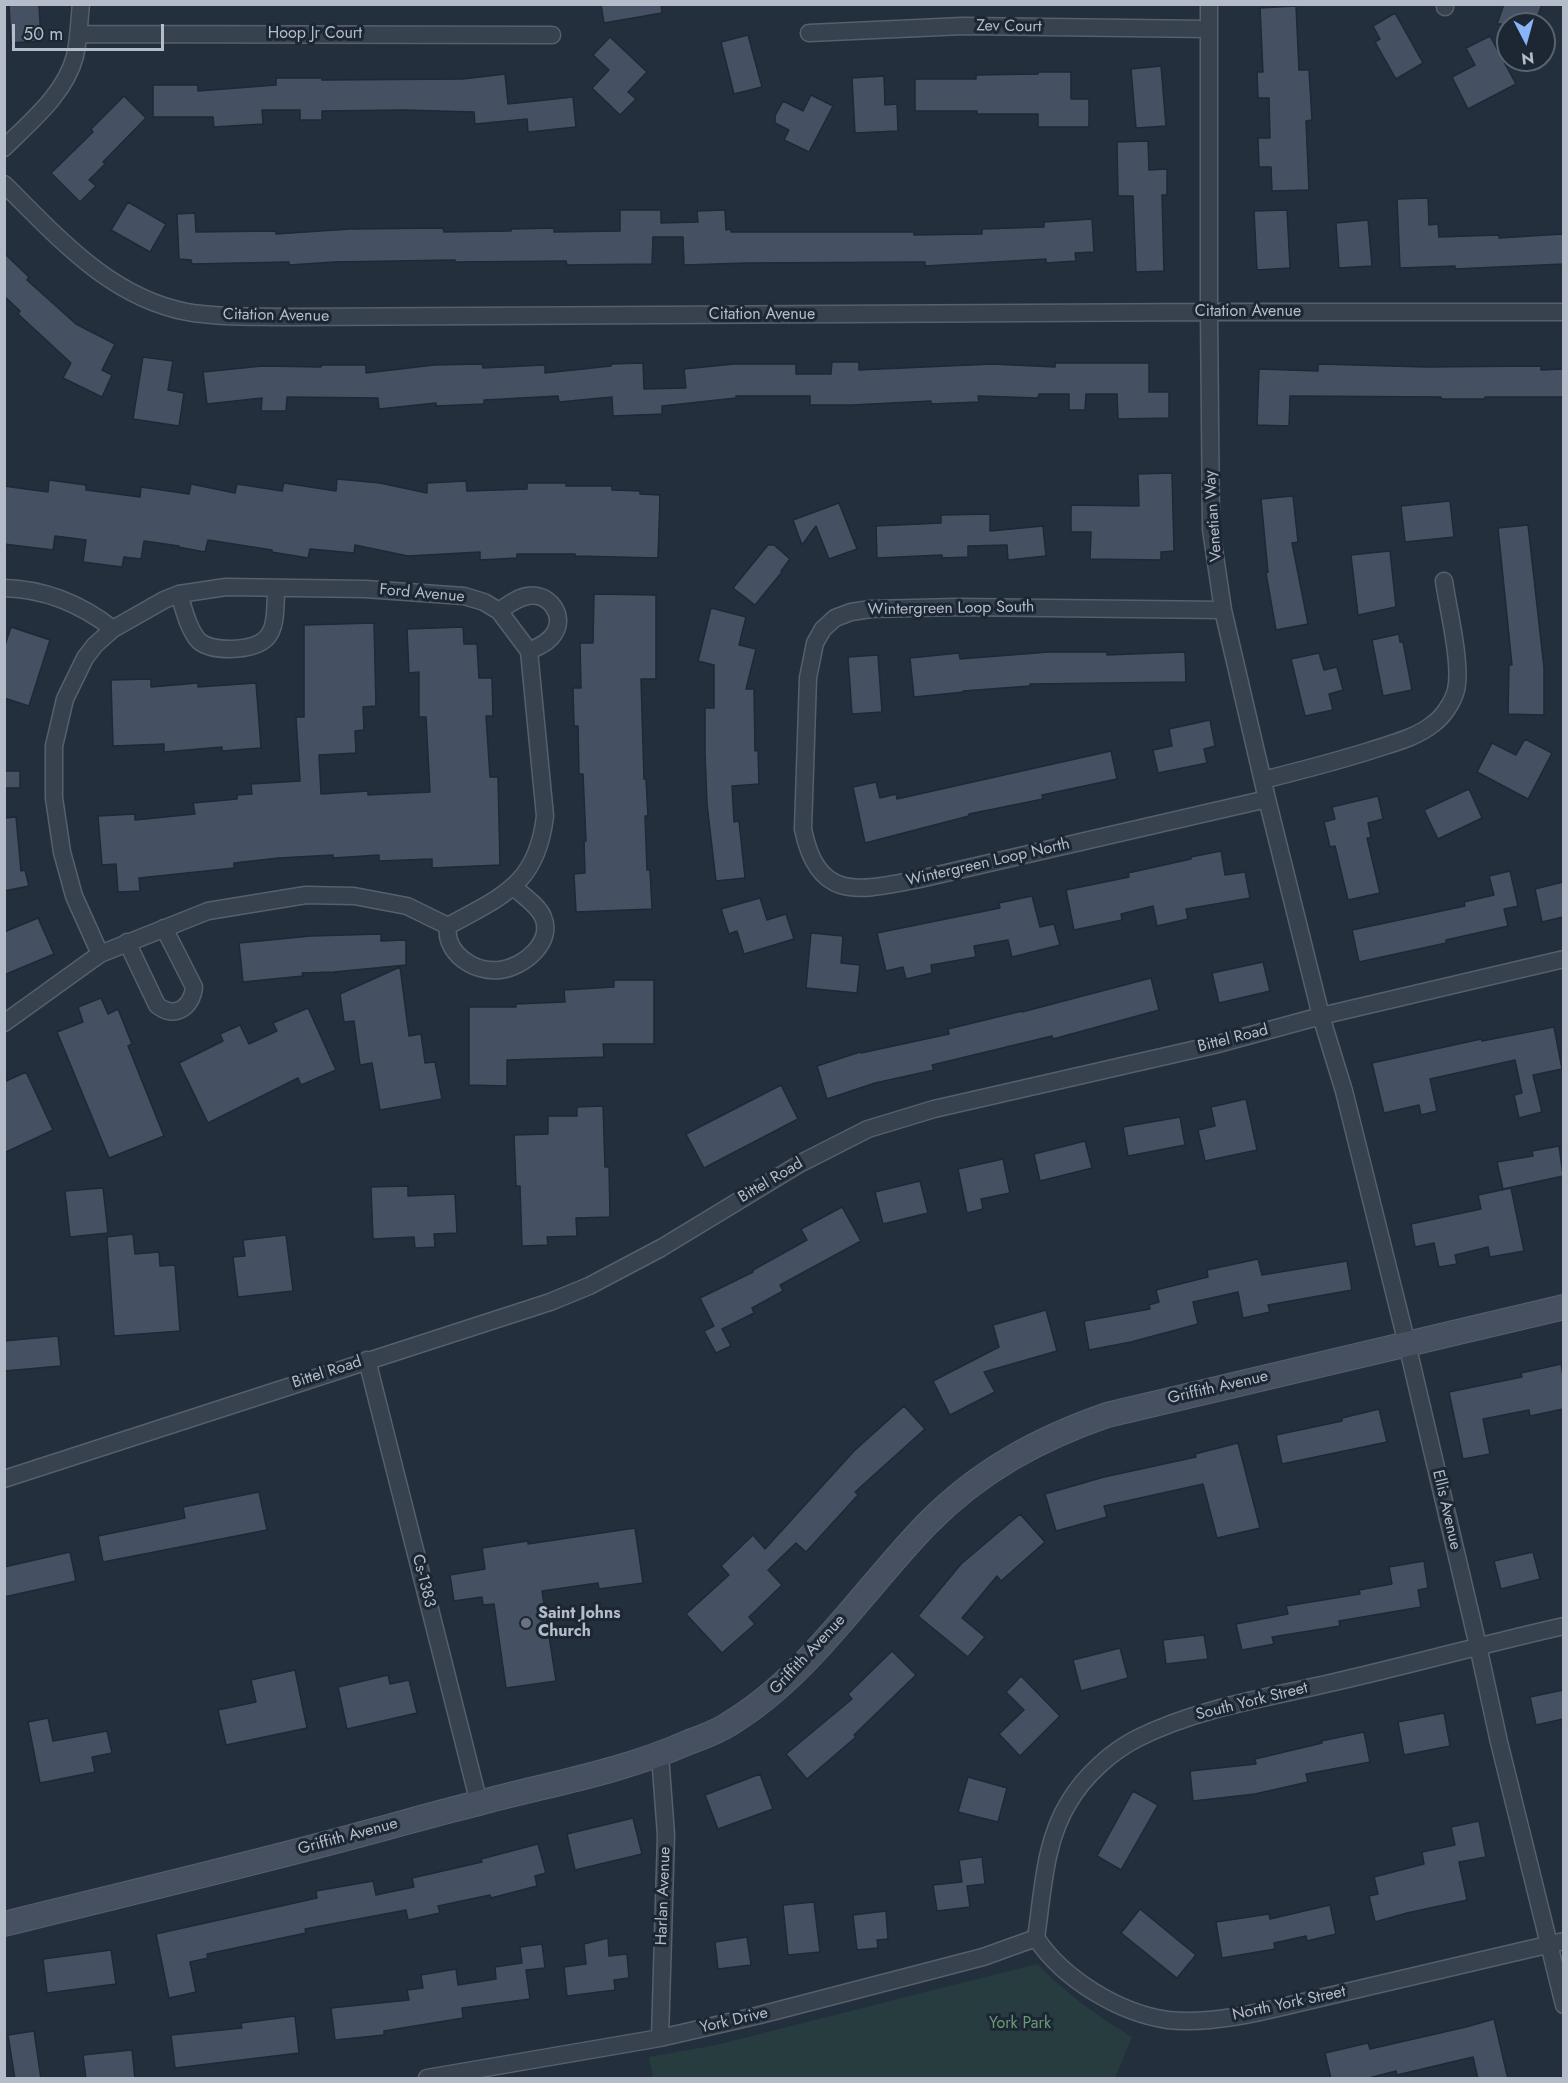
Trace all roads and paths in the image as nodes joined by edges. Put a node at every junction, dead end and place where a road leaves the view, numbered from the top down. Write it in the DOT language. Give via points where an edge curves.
graph roads {
  1 [pos="81,4"];
  2 [pos="1209,4"];
  3 [pos="1209,29"];
  4 [pos="809,33"];
  5 [pos="78,34"];
  6 [pos="552,35"];
  7 [pos="4,148"];
  8 [pos="4,184"];
  9 [pos="1209,312"];
  10 [pos="1563,312"];
  11 [pos="1444,581"];
  12 [pos="4,588"];
  13 [pos="276,588"];
  14 [pos="179,594"];
  15 [pos="1223,610"];
  16 [pos="499,611"];
  17 [pos="113,629"];
  18 [pos="529,651"];
  19 [pos="805,764"];
  20 [pos="1263,780"];
  21 [pos="1267,799"];
  22 [pos="514,887"];
  23 [pos="448,926"];
  24 [pos="164,928"];
  25 [pos="127,942"];
  26 [pos="100,954"];
  27 [pos="1563,959"];
  28 [pos="1321,1016"];
  29 [pos="4,1023"];
  30 [pos="1563,1307"];
  31 [pos="1407,1344"];
  32 [pos="367,1360"];
  33 [pos="4,1479"];
  34 [pos="1563,1626"];
  35 [pos="1478,1646"];
  36 [pos="660,1755"];
  37 [pos="478,1803"];
  38 [pos="4,1924"];
  39 [pos="1036,1938"];
  40 [pos="1556,1942"];
  41 [pos="1563,2005"];
  42 [pos="660,2038"];
  43 [pos="427,2079"];
  1 -- 5 [label="street"];
  2 -- 3 [label="street, Venetian Way"];
  3 -- 4 [label="street, Zev Court" via="963,26"];
  3 -- 9 [label="street, Venetian Way"];
  5 -- 6 [label="street, Hoop Jr Court"];
  5 -- 7 [label="street" via="75,56 64,82"];
  8 -- 9 [label="street, Citation Avenue" via="70,249 125,290 186,312 219,316"];
  9 -- 10 [label="street, Citation Avenue"];
  9 -- 15 [label="street, Venetian Way" via="1211,529"];
  11 -- 20 [label="street" via="1458,669 1456,690 1448,708 1433,724 1392,744"];
  12 -- 17 [label="street" via="61,598"];
  13 -- 14 [label="street, Ford Avenue" via="219,588"];
  13 -- 14 [label="street" via="271,632 256,646 236,649 202,643 194,634"];
  13 -- 16 [label="street, Ford Avenue" via="444,593 484,602"];
  14 -- 17 [label="street, Ford Avenue"];
  15 -- 19 [label="street, Wintergreen Loop South" via="957,607 851,612 823,628 815,643 808,678"];
  15 -- 20 [label="street, Venetian Way"];
  16 -- 18 [label="street, Ford Avenue"];
  16 -- 18 [label="street" via="534,595 554,607 558,618 555,633"];
  17 -- 26 [label="street, Ford Avenue" via="94,645 64,699 54,746 54,798 62,852 74,896"];
  18 -- 22 [label="street" via="545,816 543,836 529,868"];
  19 -- 21 [label="street, Wintergreen Loop North" via="803,829 807,850 823,875 848,888 868,889 920,879"];
  20 -- 21 [label="street, Venetian Way"];
  21 -- 28 [label="street, Venetian Way"];
  22 -- 23 [label="street"];
  22 -- 23 [label="street" via="542,913 546,924 541,946 532,955 497,970 481,968 456,954 449,942"];
  23 -- 24 [label="street" via="407,906 354,897 306,895 208,911"];
  24 -- 25 [label="street"];
  24 -- 25 [label="street" via="194,987 193,998 182,1009 172,1012 157,1005"];
  25 -- 26 [label="street"];
  26 -- 29 [label="street"];
  27 -- 28 [label="street, Bittel Road"];
  28 -- 31 [label="street, Ellis Avenue" via="1344,1091"];
  28 -- 32 [label="street, Bittel Road" via="1214,1045 934,1109 868,1129 801,1163 661,1248 589,1286"];
  30 -- 31 [label="street, Griffith Avenue"];
  31 -- 35 [label="street, Ellis Avenue"];
  31 -- 36 [label="street, Griffith Avenue" via="1107,1415 1025,1449 957,1496 927,1524 787,1681 758,1706 725,1726"];
  32 -- 33 [label="street, Bittel Road"];
  32 -- 37 [label="street, Cs-1383"];
  34 -- 35 [label="street, South York Street"];
  35 -- 39 [label="street, South York Street" via="1202,1713 1137,1738 1088,1777 1065,1809 1048,1853"];
  35 -- 40 [label="street, Ellis Avenue" via="1499,1742"];
  36 -- 37 [label="street, Griffith Avenue"];
  36 -- 42 [label="street, Harlan Avenue" via="666,1835"];
  37 -- 38 [label="street, Griffith Avenue"];
  39 -- 40 [label="street, North York Street" via="1064,1968 1115,2004 1166,2020 1193,2022 1252,2013"];
  39 -- 42 [label="street, York Drive" via="983,1957"];
  40 -- 41 [label="street, Ellis Avenue"];
  42 -- 43 [label="street, York Drive"];
}
